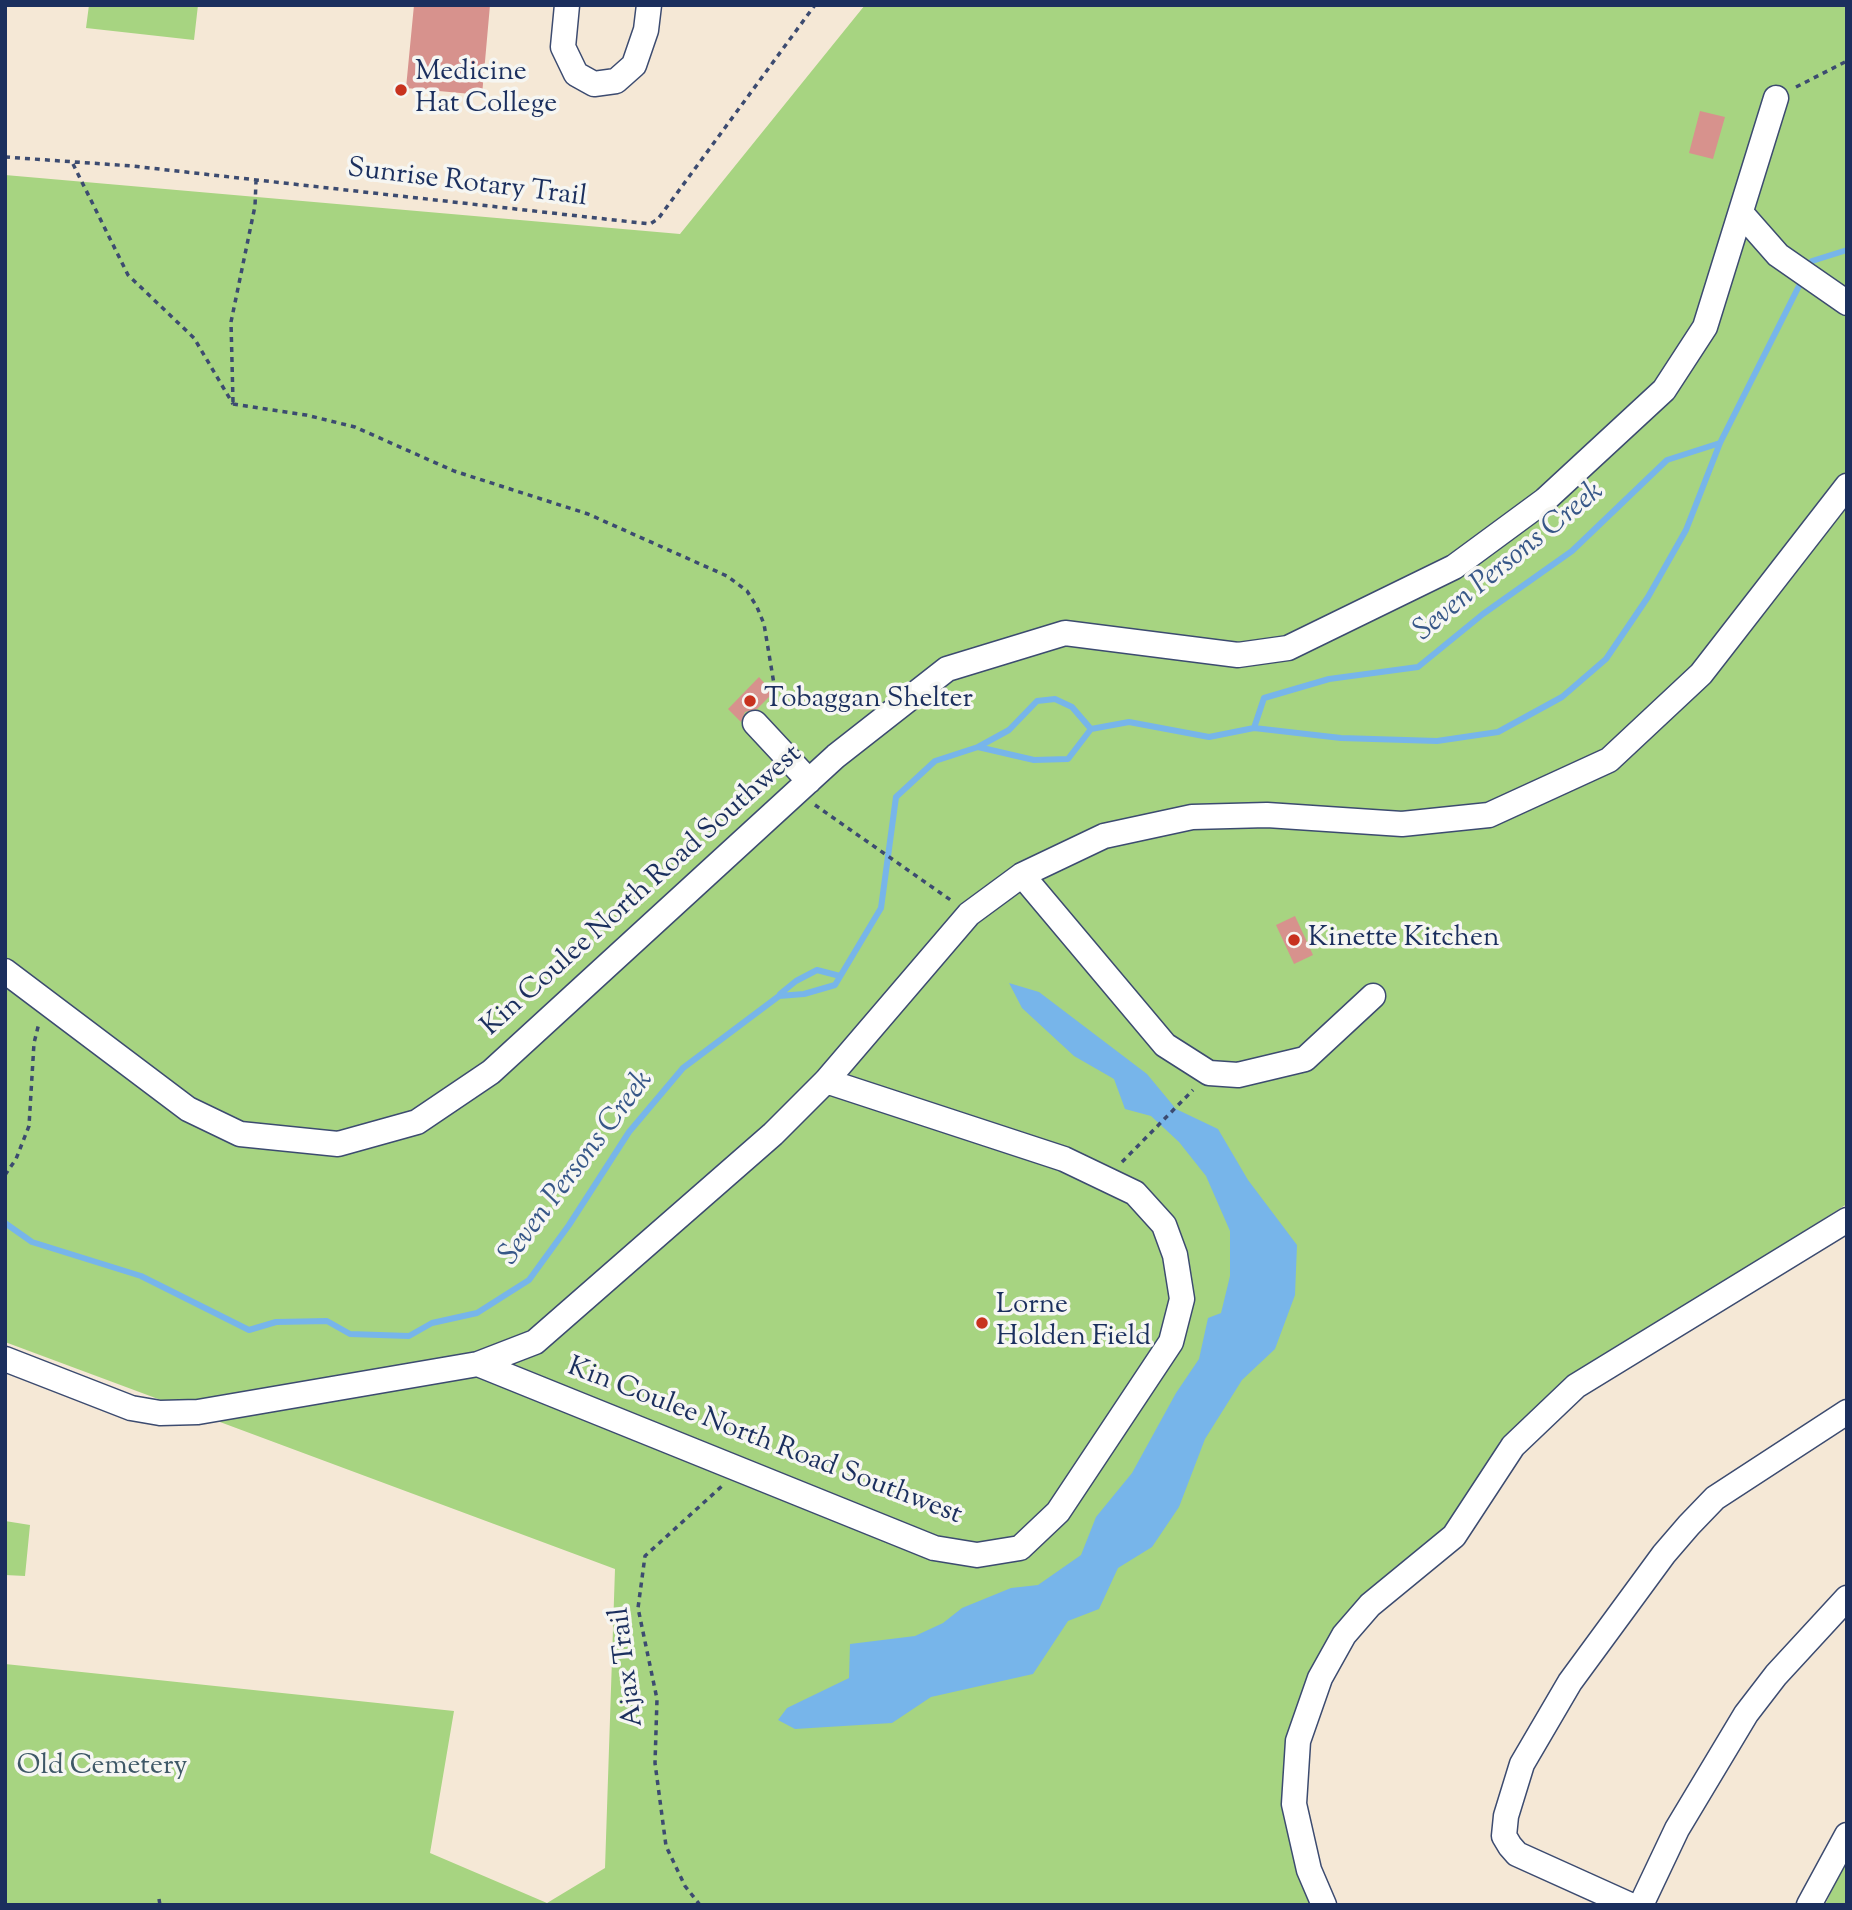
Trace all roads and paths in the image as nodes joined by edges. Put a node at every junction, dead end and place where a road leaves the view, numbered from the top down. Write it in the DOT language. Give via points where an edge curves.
graph roads {
  1 [pos="567,5"];
  2 [pos="649,5"];
  3 [pos="815,5"];
  4 [pos="1847,61"];
  5 [pos="1776,98"];
  6 [pos="5,157"];
  7 [pos="72,163"];
  8 [pos="256,180"];
  9 [pos="1741,213"];
  10 [pos="1838,297"];
  11 [pos="233,404"];
  12 [pos="1847,486"];
  13 [pos="776,696"];
  14 [pos="755,723"];
  15 [pos="802,786"];
  16 [pos="1022,875"];
  17 [pos="969,914"];
  18 [pos="5,971"];
  19 [pos="1373,996"];
  20 [pos="44,1000"];
  21 [pos="826,1081"];
  22 [pos="1190,1093"];
  23 [pos="5,1174"];
  24 [pos="1105,1179"];
  25 [pos="1847,1220"];
  26 [pos="535,1342"];
  27 [pos="5,1359"];
  28 [pos="478,1364"];
  29 [pos="535,1385"];
  30 [pos="1847,1412"];
  31 [pos="718,1490"];
  32 [pos="1847,1598"];
  33 [pos="1847,1835"];
  34 [pos="159,1899"];
  35 [pos="160,1905"];
  36 [pos="701,1905"];
  37 [pos="1324,1905"];
  38 [pos="1630,1905"];
  39 [pos="1641,1905"];
  40 [pos="1809,1905"];
  1 -- 2 [label="street" via="563,47 576,74 594,84 616,81 634,65"];
  3 -- 8 [label="path, Sunrise Rotary Trail" via="650,224"];
  4 -- 5 [label="path"];
  5 -- 9 [label="street, Kin Coulee North Road Southwest"];
  6 -- 7 [label="path, Sunrise Rotary Trail"];
  7 -- 8 [label="path, Sunrise Rotary Trail"];
  7 -- 11 [label="path" via="128,275 194,338"];
  8 -- 11 [label="path" via="255,206 231,322"];
  9 -- 10 [label="street" via="1778,255"];
  9 -- 15 [label="street, Kin Coulee North Road Southwest" via="1705,327 1664,390 1545,500 1454,567 1288,648 1238,655 1065,633 947,669"];
  11 -- 13 [label="path" via="355,427 454,471 588,514 727,576 747,591 764,624"];
  12 -- 16 [label="street, Kin Coulee North Road Southwest" via="1701,674 1609,760 1489,815 1402,824 1267,815 1192,817 1104,836"];
  14 -- 15 [label="street"];
  15 -- 17 [label="path" via="860,837"];
  15 -- 20 [label="street, Kin Coulee North Road Southwest" via="491,1072 417,1122 351,1141 338,1144 240,1134 188,1109"];
  16 -- 17 [label="street, Kin Coulee North Road Southwest"];
  16 -- 19 [label="street" via="1165,1045 1209,1073 1238,1075 1305,1059"];
  17 -- 21 [label="street, Kin Coulee North Road Southwest"];
  18 -- 20 [label="street, Kin Coulee North Road Southwest"];
  20 -- 23 [label="path" via="34,1043 29,1126"];
  21 -- 24 [label="street, Kin Coulee North Road Southwest" via="1064,1159"];
  21 -- 26 [label="street, Kin Coulee North Road Southwest" via="773,1134"];
  22 -- 24 [label="path"];
  24 -- 29 [label="street, Kin Coulee North Road Southwest" via="1135,1193 1164,1225 1175,1255 1182,1300 1169,1346 1058,1512 1020,1548 977,1555 934,1549"];
  25 -- 37 [label="street" via="1576,1386 1513,1446 1454,1536 1370,1605 1343,1635 1320,1678 1298,1741 1294,1804 1309,1870"];
  26 -- 28 [label="street, Kin Coulee North Road Southwest"];
  26 -- 29 [label="street, Kin Coulee North Road Southwest"];
  27 -- 28 [label="street" via="131,1408 160,1413 198,1412"];
  28 -- 29 [label="street, Kin Coulee North Road Southwest"];
  30 -- 38 [label="street" via="1715,1497 1689,1525 1570,1682 1522,1764 1506,1816 1504,1836 1510,1846 1517,1854"];
  31 -- 36 [label="path, Ajax Trail" via="645,1556 638,1608 657,1699 655,1763 661,1820 673,1864"];
  32 -- 39 [label="street" via="1746,1714 1677,1829"];
  33 -- 40 [label="street"];
  34 -- 35 [label="path"];
}
